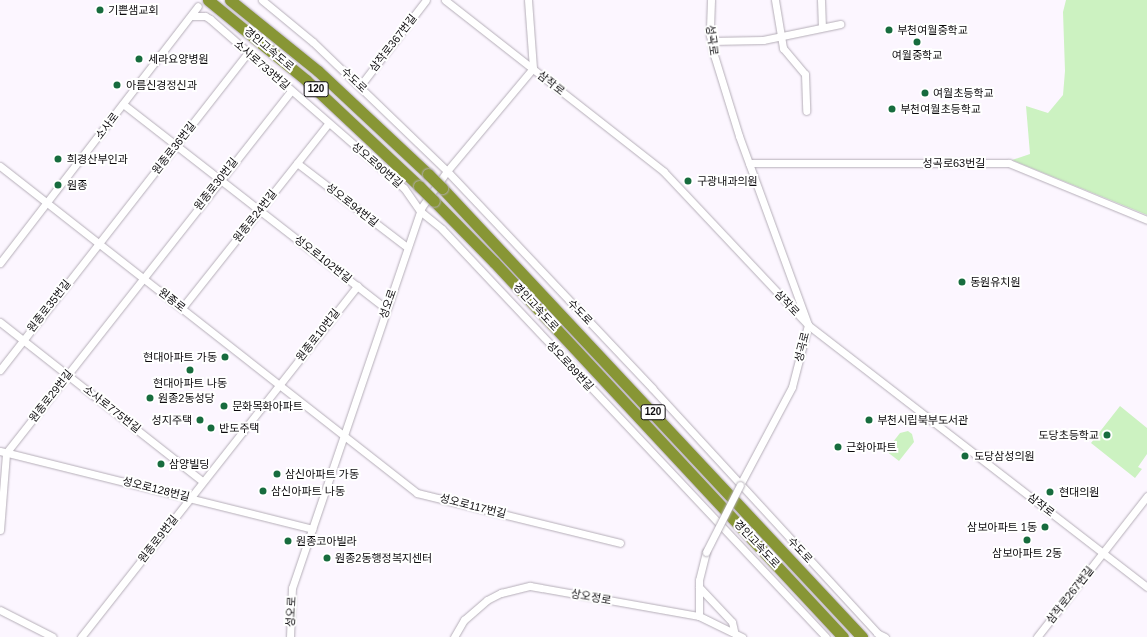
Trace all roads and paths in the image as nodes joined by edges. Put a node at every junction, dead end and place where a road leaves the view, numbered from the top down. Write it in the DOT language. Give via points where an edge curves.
graph roads {
  1 [pos="208,0"];
  2 [pos="230,0"];
  3 [pos="262,0"];
  4 [pos="426,0"];
  5 [pos="445,0"];
  6 [pos="528,0"];
  7 [pos="711,0"];
  8 [pos="775,0"];
  9 [pos="821,0"];
  10 [pos="198,6"];
  11 [pos="191,16"];
  12 [pos="840,24"];
  13 [pos="822,28"];
  14 [pos="782,37"];
  15 [pos="711,41"];
  16 [pos="248,53"];
  17 [pos="533,68"];
  18 [pos="360,86"];
  19 [pos="291,91"];
  20 [pos="124,104"];
  21 [pos="806,112"];
  22 [pos="328,124"];
  23 [pos="176,145"];
  24 [pos="297,163"];
  25 [pos="749,163"];
  26 [pos="0,166"];
  27 [pos="447,171"];
  28 [pos="220,179"];
  29 [pos="48,203"];
  30 [pos="259,210"];
  31 [pos="420,212"];
  32 [pos="1147,220"];
  33 [pos="98,243"];
  34 [pos="407,247"];
  35 [pos="0,263"];
  36 [pos="142,278"];
  37 [pos="357,286"];
  38 [pos="182,308"];
  39 [pos="386,309"];
  40 [pos="0,322"];
  41 [pos="808,325"];
  42 [pos="23,340"];
  43 [pos="0,370"];
  44 [pos="67,374"];
  45 [pos="279,385"];
  46 [pos="343,435"];
  47 [pos="3,452"];
  48 [pos="203,482"];
  49 [pos="740,485"];
  50 [pos="1147,496"];
  51 [pos="190,498"];
  52 [pos="312,529"];
  53 [pos="0,530"];
  54 [pos="620,542"];
  55 [pos="1103,553"];
  56 [pos="699,587"];
  57 [pos="1147,587"];
  58 [pos="0,610"];
  59 [pos="699,616"];
  60 [pos="734,631"];
  61 [pos="53,637"];
  62 [pos="81,637"];
  63 [pos="290,637"];
  64 [pos="454,637"];
  65 [pos="742,637"];
  66 [pos="826,637"];
  67 [pos="843,637"];
  68 [pos="862,637"];
  69 [pos="885,637"];
  70 [pos="1037,637"];
  1 -- 67 [label="highway, 경인고속도로 / 120, bridge" via="306,80 434,201"];
  2 -- 68 [label="highway, 경인고속도로 / 120, bridge" via="318,71 442,188"];
  3 -- 18 [label="street, 수도로" via="313,42"];
  4 -- 18 [label="street, 삼작로367번길"];
  5 -- 17 [label="street, 삼작로"];
  6 -- 17 [label="street"];
  7 -- 15 [label="street, 성곡로"];
  8 -- 14 [label="street"];
  9 -- 13 [label="street"];
  10 -- 11 [label="street, 소사로"];
  11 -- 16 [label="street, 소사로733번길" via="205,16 210,19"];
  11 -- 20 [label="street, 소사로"];
  12 -- 13 [label="street"];
  13 -- 14 [label="street"];
  14 -- 15 [label="street"];
  14 -- 21 [label="street" via="785,53 805,74"];
  15 -- 25 [label="street, 성곡로" via="730,110"];
  16 -- 19 [label="street, 소사로733번길"];
  16 -- 23 [label="street, 원종로36번길"];
  17 -- 27 [label="street, 성오로"];
  17 -- 41 [label="street, 삼작로" via="664,172"];
  18 -- 27 [label="street, 수도로"];
  19 -- 22 [label="street, 소사로733번길"];
  19 -- 28 [label="street, 원종로30번길"];
  20 -- 23 [label="street, 성오로102번길"];
  20 -- 29 [label="street, 소사로"];
  22 -- 24 [label="street, 원종로24번길"];
  22 -- 31 [label="street, 성오로90번길" via="404,188"];
  23 -- 28 [label="street, 성오로102번길"];
  23 -- 33 [label="street, 원종로36번길"];
  24 -- 30 [label="street, 원종로24번길"];
  24 -- 34 [label="street, 성오로94번길"];
  25 -- 32 [label="street, 성곡로63번길" via="1009,163"];
  25 -- 41 [label="street, 성곡로"];
  26 -- 29 [label="street, 원종로"];
  27 -- 31 [label="street, 성오로"];
  27 -- 49 [label="street, 수도로"];
  28 -- 30 [label="street, 성오로102번길"];
  28 -- 36 [label="street, 원종로30번길"];
  29 -- 33 [label="street, 원종로"];
  29 -- 35 [label="street, 소사로"];
  30 -- 37 [label="street, 성오로102번길"];
  30 -- 38 [label="street, 원종로24번길"];
  31 -- 34 [label="street, 성오로"];
  31 -- 66 [label="street, 성오로89번길" via="442,229"];
  33 -- 36 [label="street, 원종로"];
  33 -- 42 [label="street, 원종로35번길"];
  34 -- 39 [label="street, 성오로"];
  36 -- 38 [label="street, 원종로"];
  36 -- 44 [label="street, 원종로29번길"];
  37 -- 39 [label="street, 성오로102번길"];
  37 -- 45 [label="street, 원종로10번길"];
  38 -- 45 [label="street, 원종로"];
  39 -- 46 [label="street, 성오로"];
  40 -- 42 [label="street, 소사로775번길"];
  41 -- 49 [label="street, 성곡로" via="792,387"];
  41 -- 55 [label="street, 삼작로"];
  42 -- 43 [label="street, 원종로35번길"];
  42 -- 44 [label="street, 소사로775번길"];
  44 -- 47 [label="street, 원종로29번길"];
  44 -- 48 [label="street, 소사로775번길"];
  45 -- 46 [label="street, 원종로"];
  45 -- 48 [label="street, 원종로9번길"];
  46 -- 52 [label="street, 성오로"];
  46 -- 54 [label="street, 성오로117번길" via="417,493"];
  47 -- 51 [label="street, 성오로128번길"];
  47 -- 53 [label="street"];
  48 -- 51 [label="street, 원종로9번길"];
  49 -- 56 [label="street, 성곡로, bridge" via="706,552"];
  49 -- 69 [label="street, 수도로" via="877,633"];
  50 -- 55 [label="street, 삼작로267번길"];
  51 -- 52 [label="street, 성오로128번길"];
  51 -- 62 [label="street, 원종로9번길"];
  52 -- 63 [label="street, 성오로" via="292,588"];
  55 -- 57 [label="street, 삼작로"];
  55 -- 70 [label="street, 삼작로267번길"];
  56 -- 59 [label="street, 성곡로"];
  56 -- 60 [label="street" via="732,622"];
  58 -- 61 [label="street"];
  59 -- 60 [label="street, 상오정로"];
  59 -- 64 [label="street, 상오정로" via="524,586 487,600 464,620"];
  60 -- 65 [label="street, 상오정로"];
}
